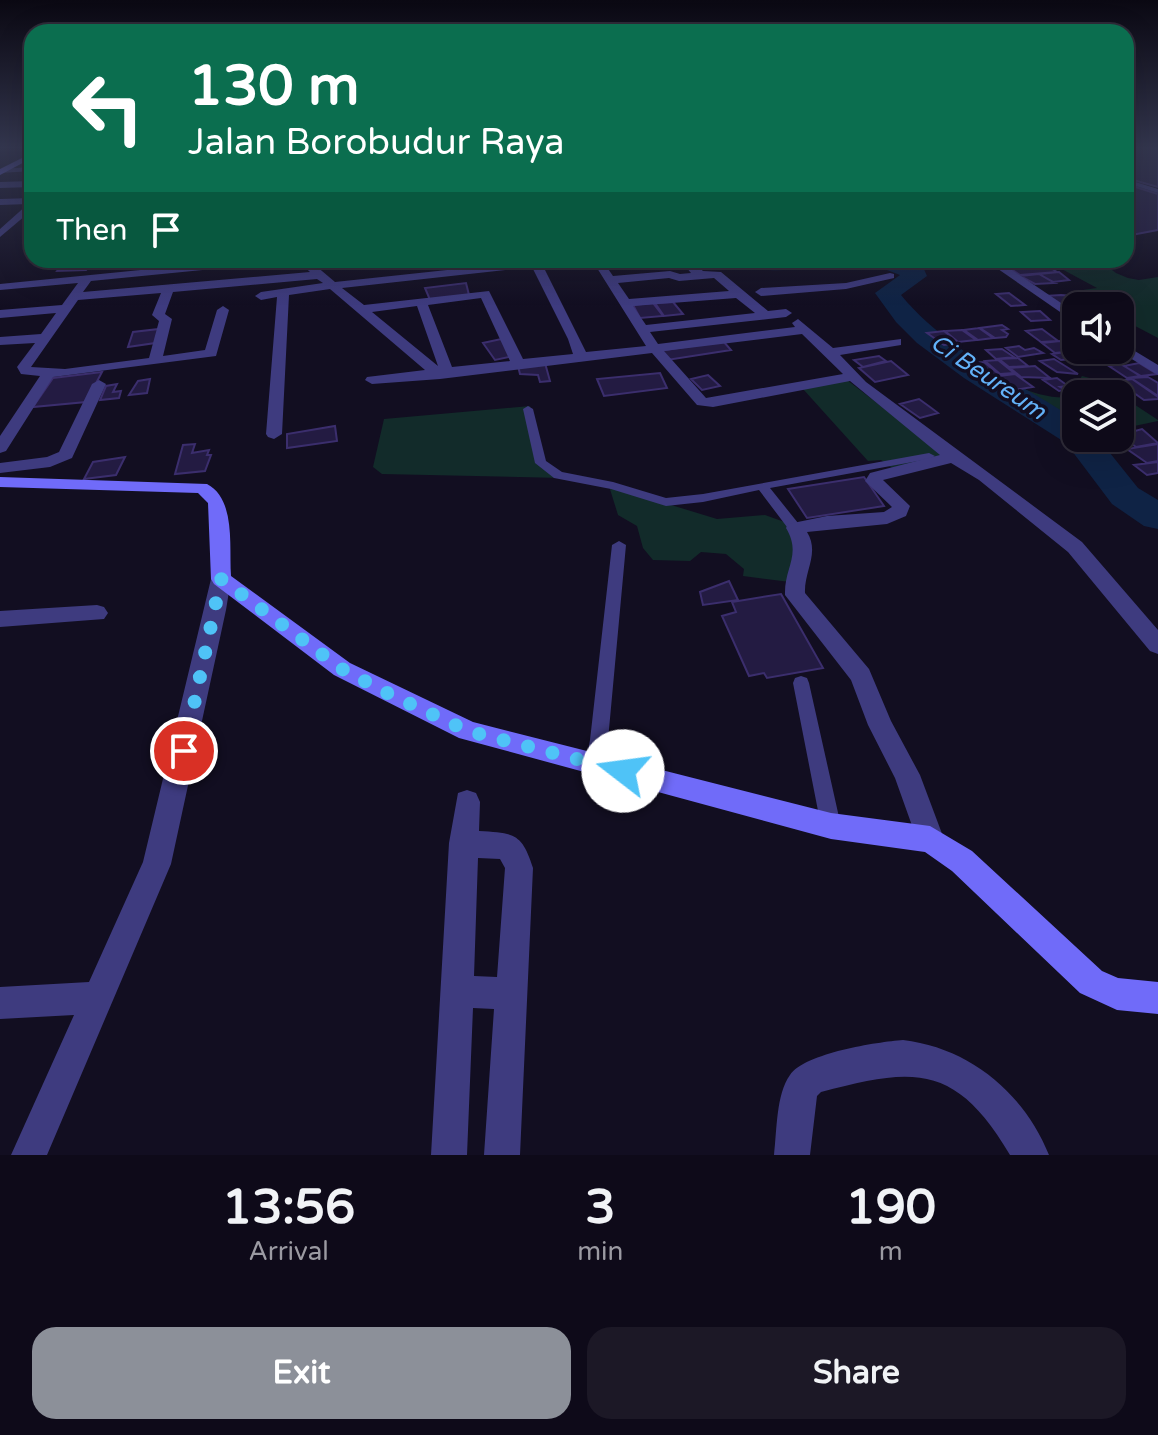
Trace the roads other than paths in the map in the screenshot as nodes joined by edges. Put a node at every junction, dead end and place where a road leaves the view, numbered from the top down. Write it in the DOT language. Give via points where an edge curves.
graph roads {
  1 [pos="0,202"];
  2 [pos="24,203"];
  3 [pos="24,211"];
  4 [pos="24,223"];
  5 [pos="11,224"];
  6 [pos="1,233"];
  7 [pos="186,268"];
  8 [pos="311,268"];
  9 [pos="499,268"];
  10 [pos="538,268"];
  11 [pos="602,268"];
  12 [pos="693,268"];
  13 [pos="1002,268"];
  14 [pos="332,271"];
  15 [pos="318,274"];
  16 [pos="700,275"];
  17 [pos="890,276"];
  18 [pos="87,277"];
  19 [pos="610,280"];
  20 [pos="332,286"];
  21 [pos="0,287"];
  22 [pos="168,289"];
  23 [pos="283,294"];
  24 [pos="739,294"];
  25 [pos="261,296"];
  26 [pos="72,297"];
  27 [pos="421,301"];
  28 [pos="626,303"];
  29 [pos="63,309"];
  30 [pos="364,309"];
  31 [pos="1062,309"];
  32 [pos="223,310"];
  33 [pos="786,313"];
  34 [pos="0,314"];
  35 [pos="764,314"];
  36 [pos="644,329"];
  37 [pos="806,330"];
  38 [pos="43,338"];
  39 [pos="0,341"];
  40 [pos="896,342"];
  41 [pos="654,349"];
  42 [pos="830,353"];
  43 [pos="1134,355"];
  44 [pos="580,356"];
  45 [pos="155,361"];
  46 [pos="519,365"];
  47 [pos="1158,371"];
  48 [pos="48,374"];
  49 [pos="444,374"];
  50 [pos="854,376"];
  51 [pos="372,380"];
  52 [pos="99,384"];
  53 [pos="528,409"];
  54 [pos="274,434"];
  55 [pos="0,448"];
  56 [pos="929,456"];
  57 [pos="953,457"];
  58 [pos="0,468"];
  59 [pos="0,482"];
  60 [pos="762,486"];
  61 [pos="795,528"];
  62 [pos="619,545"];
  63 [pos="221,579"];
  64 [pos="97,613"];
  65 [pos="0,619"];
  66 [pos="1158,645"];
  67 [pos="801,683"];
  68 [pos="594,764"];
  69 [pos="467,802"];
  70 [pos="831,826"];
  71 [pos="930,839"];
  72 [pos="463,843"];
  73 [pos="456,991"];
  74 [pos="512,994"];
  75 [pos="97,998"];
  76 [pos="1158,998"];
  77 [pos="0,1003"];
  78 [pos="29,1155"];
  79 [pos="449,1155"];
  80 [pos="502,1155"];
  81 [pos="792,1155"];
  82 [pos="1031,1155"];
  1 -- 2 [label="street"];
  3 -- 5 [label="street"];
  4 -- 5 [label="street"];
  5 -- 6 [label="street"];
  7 -- 18 [label="street"];
  8 -- 15 [label="street"];
  9 -- 20 [label="street"];
  10 -- 44 [label="street"];
  11 -- 19 [label="street"];
  12 -- 16 [label="street"];
  13 -- 31 [label="street"];
  14 -- 15 [label="street"];
  15 -- 20 [label="street"];
  15 -- 22 [label="street"];
  16 -- 19 [label="street"];
  16 -- 24 [label="street" via="717,274"];
  17 -- 33 [label="street" via="846,286 761,292"];
  18 -- 21 [label="street"];
  18 -- 26 [label="street"];
  19 -- 28 [label="street"];
  20 -- 23 [label="street"];
  20 -- 30 [label="street"];
  22 -- 26 [label="street"];
  22 -- 45 [label="street" via="158,315 166,319"];
  23 -- 25 [label="street"];
  23 -- 54 [label="street"];
  24 -- 28 [label="street"];
  24 -- 35 [label="street"];
  26 -- 29 [label="street"];
  27 -- 30 [label="street"];
  27 -- 46 [label="street" via="485,294"];
  27 -- 49 [label="street"];
  28 -- 36 [label="street"];
  29 -- 34 [label="street"];
  29 -- 38 [label="street"];
  30 -- 49 [label="street"];
  32 -- 45 [label="street" via="211,353"];
  33 -- 35 [label="street"];
  33 -- 37 [label="street"];
  35 -- 36 [label="street"];
  36 -- 41 [label="street"];
  37 -- 41 [label="street"];
  37 -- 42 [label="street"];
  38 -- 39 [label="street"];
  38 -- 48 [label="street" via="24,367"];
  40 -- 42 [label="street"];
  41 -- 44 [label="street"];
  41 -- 50 [label="street" via="706,403"];
  42 -- 50 [label="street"];
  43 -- 47 [label="street"];
  44 -- 46 [label="street"];
  45 -- 48 [label="street"];
  46 -- 49 [label="street"];
  48 -- 55 [label="street"];
  49 -- 51 [label="street"];
  50 -- 57 [label="street"];
  52 -- 58 [label="street" via="66,455"];
  53 -- 60 [label="lane" via="541,463 558,475 666,502"];
  56 -- 60 [label="lane"];
  57 -- 61 [label="street" via="876,477 874,481 901,506 887,518"];
  57 -- 66 [label="street" via="1075,547"];
  59 -- 63 [label="main road" via="201,488 217,503"];
  60 -- 61 [label="lane"];
  61 -- 71 [label="street" via="806,544 792,579 795,595 861,676"];
  62 -- 68 [label="lane"];
  63 -- 68 [label="main road" via="342,669 389,694 468,731"];
  63 -- 75 [label="street" via="157,864"];
  64 -- 65 [label="street"];
  67 -- 70 [label="lane"];
  68 -- 70 [label="main road"];
  69 -- 72 [label="street"];
  70 -- 71 [label="main road"];
  71 -- 76 [label="main road" via="962,861 1091,982 1117,994"];
  72 -- 73 [label="street"];
  72 -- 74 [label="street" via="507,846 515,855 519,868"];
  73 -- 74 [label="street"];
  73 -- 79 [label="street"];
  74 -- 80 [label="street"];
  75 -- 77 [label="street"];
  75 -- 78 [label="street"];
  81 -- 82 [label="street" via="801,1088 811,1077 902,1057 945,1064 971,1081 1017,1131"];
}
